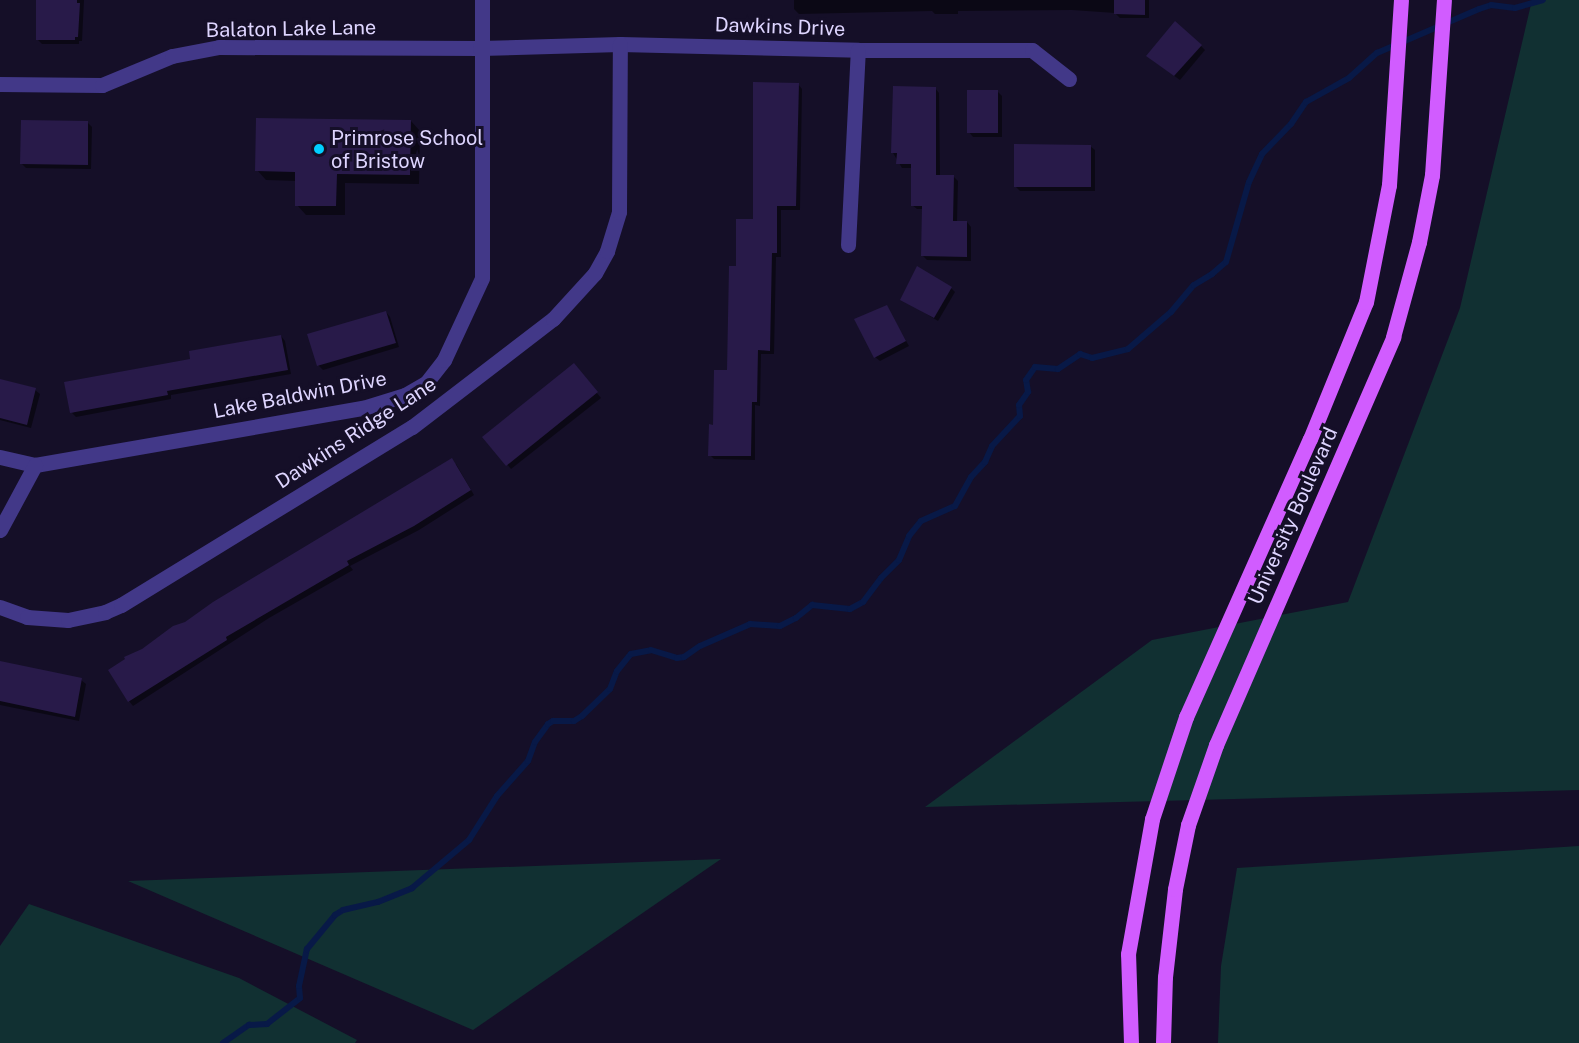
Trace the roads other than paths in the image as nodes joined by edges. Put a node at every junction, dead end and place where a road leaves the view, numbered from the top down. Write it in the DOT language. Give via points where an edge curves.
graph roads {
  1 [pos="482,0"];
  2 [pos="1444,0"];
  3 [pos="1401,5"];
  4 [pos="620,44"];
  5 [pos="480,48"];
  6 [pos="858,50"];
  7 [pos="1070,79"];
  8 [pos="0,84"];
  9 [pos="848,245"];
  10 [pos="0,457"];
  11 [pos="36,465"];
  12 [pos="0,530"];
  13 [pos="0,608"];
  14 [pos="1131,1043"];
  15 [pos="1163,1043"];
  1 -- 5 [label="street, Lake Baldwin Drive"];
  2 -- 15 [label="main road, University Boulevard" via="1432,175 1419,242 1393,337 1216,745 1188,825 1175,889 1165,977"];
  3 -- 14 [label="main road, University Boulevard" via="1389,185 1366,302 1310,439 1185,717 1152,819 1128,954"];
  4 -- 5 [label="street, Dawkins Drive"];
  4 -- 6 [label="street, Dawkins Drive"];
  4 -- 13 [label="street, Dawkins Ridge Lane" via="621,195 616,222 595,273 553,319 412,427 121,605 68,620 27,617"];
  5 -- 8 [label="street, Balaton Lake Lane" via="219,47 172,56 102,85"];
  5 -- 11 [label="street, Lake Baldwin Drive" via="482,278 444,360 426,383 405,395 363,408"];
  6 -- 7 [label="street, Dawkins Drive" via="1032,50"];
  6 -- 9 [label="street"];
  10 -- 11 [label="street, Lake Baldwin Drive"];
  11 -- 12 [label="street"];
}
